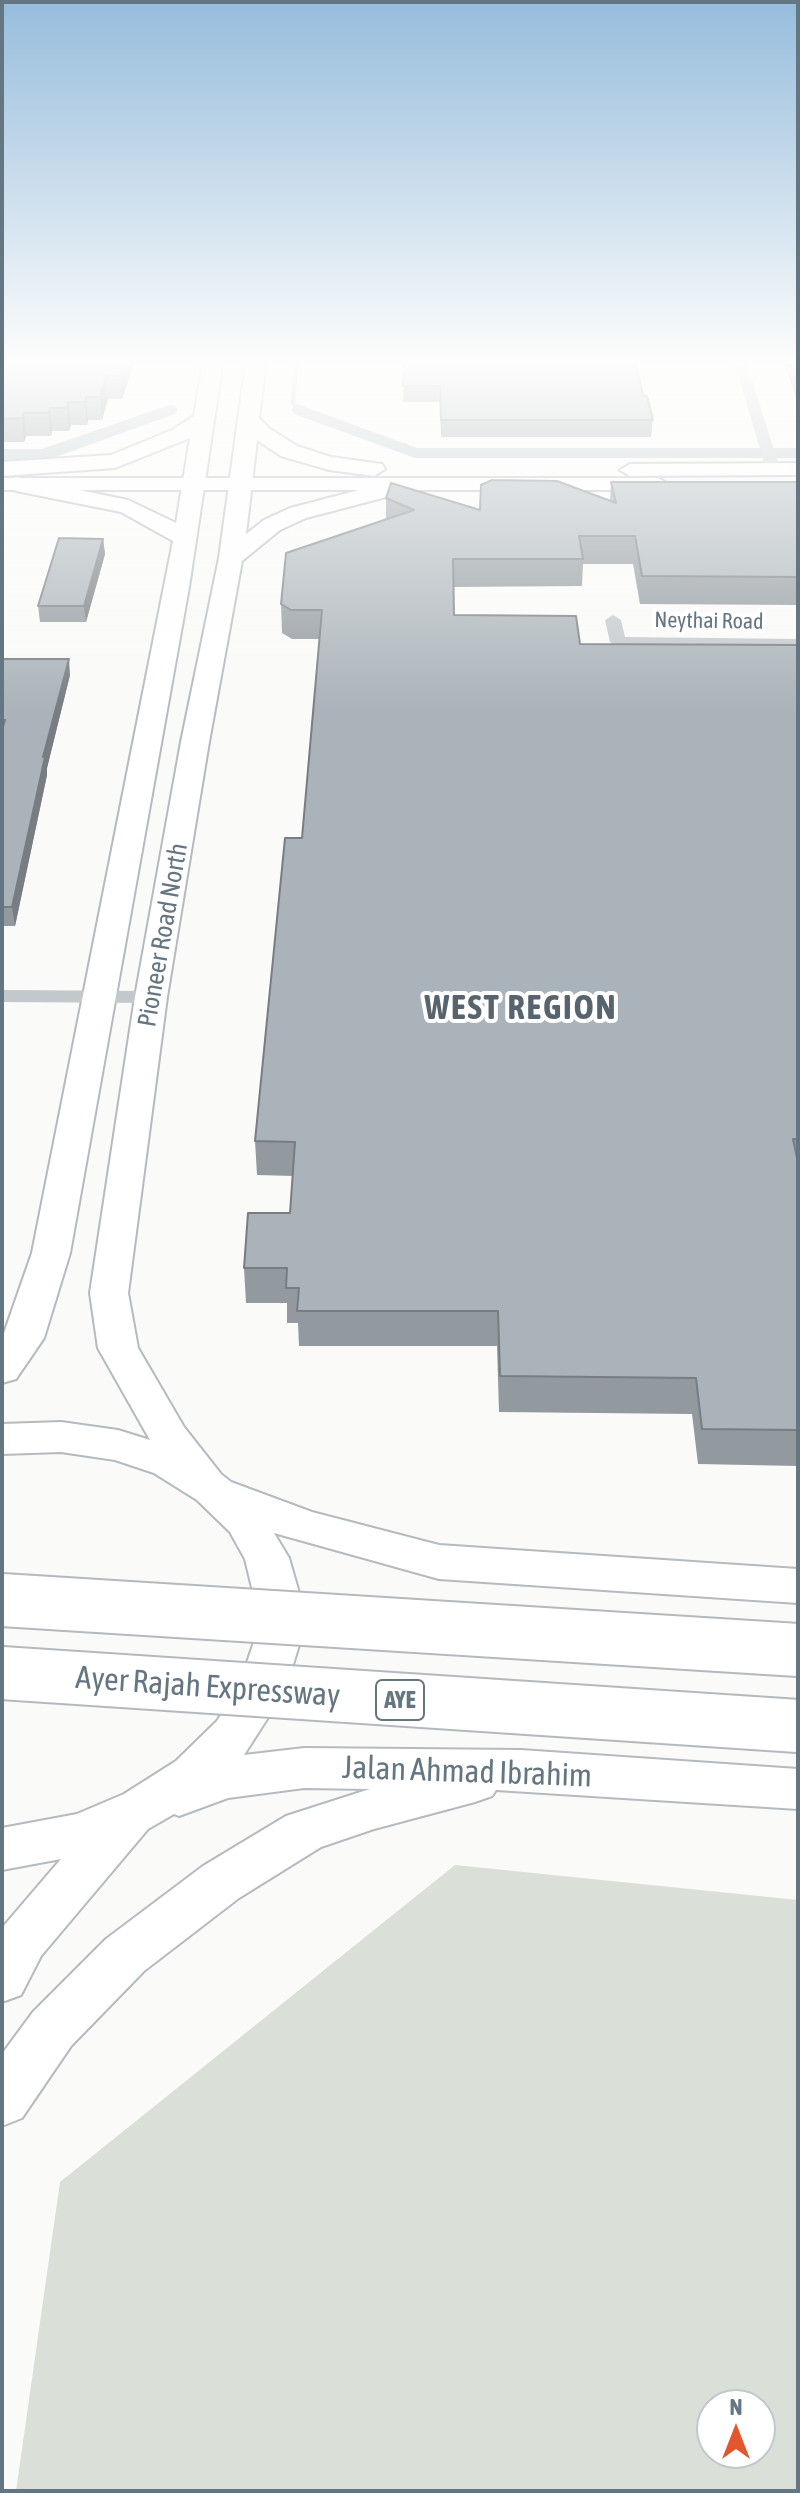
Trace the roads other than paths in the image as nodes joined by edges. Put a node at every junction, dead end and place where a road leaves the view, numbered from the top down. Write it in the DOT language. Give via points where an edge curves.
graph roads {
  1 [pos="9,477"];
  2 [pos="193,477"];
  3 [pos="243,477"];
  4 [pos="250,477"];
  5 [pos="798,484"];
  6 [pos="405,485"];
  7 [pos="183,537"];
  8 [pos="231,558"];
  9 [pos="613,620"];
  10 [pos="798,644"];
  11 [pos="2,996"];
  12 [pos="98,997"];
  13 [pos="151,997"];
  14 [pos="2,1369"];
  15 [pos="2,1439"];
  16 [pos="211,1489"];
  17 [pos="798,1586"];
  18 [pos="2,1600"];
  19 [pos="798,1650"];
  20 [pos="2,1673"];
  21 [pos="798,1726"];
  22 [pos="521,1770"];
  23 [pos="798,1789"];
  24 [pos="138,1811"];
  25 [pos="2,1849"];
  26 [pos="2,1978"];
  27 [pos="2,2100"];
  1 -- 7 [label="main road" via="128,507"];
  2 -- 7 [label="main road, Pioneer Road North"];
  3 -- 8 [label="main road, Pioneer Road North"];
  4 -- 6 [label="main road"];
  5 -- 6 [label="main road"];
  6 -- 8 [label="main road" via="298,513 272,525"];
  7 -- 12 [label="main road, Pioneer Road North"];
  8 -- 13 [label="main road, Pioneer Road North"];
  9 -- 10 [label="street, Neythai Road" via="618,642"];
  11 -- 12 [label="street"];
  12 -- 13 [label="street"];
  12 -- 14 [label="main road, Pioneer Road North" via="51,1253 24,1338"];
  13 -- 16 [label="main road, Pioneer Road North" via="109,1293 118,1348 169,1437"];
  15 -- 16 [label="main road" via="61,1437 118,1445 169,1462"];
  16 -- 17 [label="main road" via="302,1526 439,1562"];
  16 -- 24 [label="main road" via="245,1521 267,1558 278,1600 276,1645 261,1691 234,1735 193,1775"];
  18 -- 19 [label="highway, bridge"];
  20 -- 21 [label="highway, Ayer Rajah Expressway / AYE, bridge"];
  22 -- 23 [label="main road, Jalan Ahmad Ibrahim"];
  22 -- 24 [label="main road, Jalan Ahmad Ibrahim" via="304,1768 226,1778"];
  22 -- 27 [label="main road" via="304,1831 221,1882 125,1955 52,2029"];
  24 -- 25 [label="main road" via="81,1834"];
  24 -- 26 [label="main road" via="23,1940"];
}
